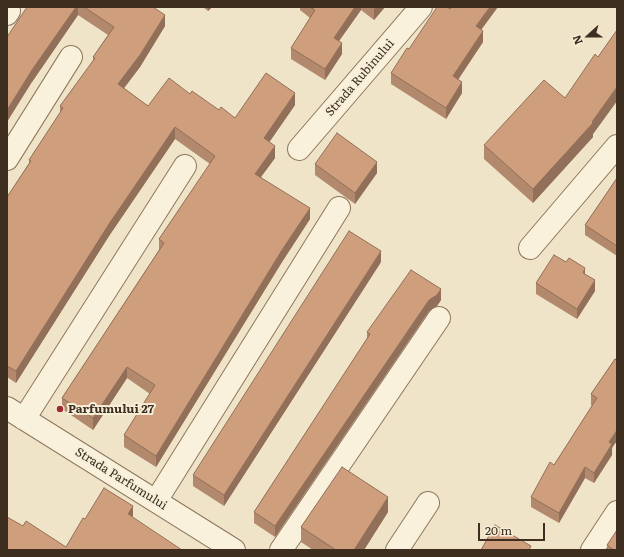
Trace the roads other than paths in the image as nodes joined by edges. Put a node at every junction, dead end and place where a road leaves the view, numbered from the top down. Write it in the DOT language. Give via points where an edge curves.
graph roads {
  1 [pos="421,7"];
  2 [pos="71,57"];
  3 [pos="617,146"];
  4 [pos="299,149"];
  5 [pos="7,159"];
  6 [pos="185,166"];
  7 [pos="339,208"];
  8 [pos="530,248"];
  9 [pos="439,318"];
  10 [pos="16,414"];
  11 [pos="156,501"];
  12 [pos="428,503"];
  13 [pos="617,512"];
  14 [pos="234,550"];
  15 [pos="282,550"];
  16 [pos="397,550"];
  17 [pos="592,550"];
  1 -- 4 [label="street, Strada Rubinului"];
  2 -- 5 [label="street"];
  3 -- 8 [label="street"];
  6 -- 10 [label="street"];
  7 -- 11 [label="street"];
  9 -- 15 [label="street"];
  10 -- 11 [label="street, Strada Parfumului"];
  11 -- 14 [label="street, Strada Parfumului"];
  12 -- 16 [label="street"];
  13 -- 17 [label="street"];
}
